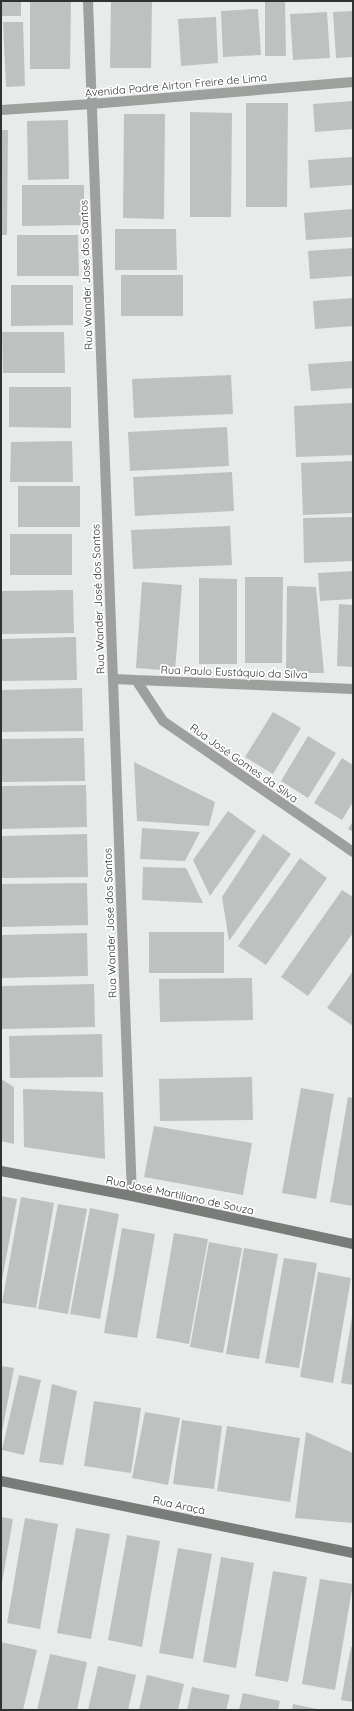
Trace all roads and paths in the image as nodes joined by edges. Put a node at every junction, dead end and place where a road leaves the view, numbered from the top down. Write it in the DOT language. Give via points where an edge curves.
graph roads {
  1 [pos="88,1"];
  2 [pos="353,82"];
  3 [pos="92,104"];
  4 [pos="1,110"];
  5 [pos="113,679"];
  6 [pos="136,680"];
  7 [pos="353,689"];
  8 [pos="353,852"];
  9 [pos="1,1171"];
  10 [pos="132,1196"];
  11 [pos="353,1244"];
  12 [pos="1,1481"];
  13 [pos="353,1553"];
  1 -- 3 [label="street, Rua Wander José dos Santos"];
  2 -- 3 [label="street, Avenida Padre Airton Freire de Lima"];
  3 -- 4 [label="street, Avenida Padre Airton Freire de Lima"];
  3 -- 5 [label="street, Rua Wander José dos Santos"];
  5 -- 6 [label="street, Rua Paulo Eustáquio da Silva"];
  5 -- 10 [label="street, Rua Wander José dos Santos"];
  6 -- 7 [label="street, Rua Paulo Eustáquio da Silva"];
  6 -- 8 [label="street, Rua José Gomes da Silva" via="163,721"];
  9 -- 10 [label="street, Rua José Martiliano de Souza"];
  10 -- 11 [label="street, Rua José Martiliano de Souza"];
  12 -- 13 [label="street, Rua Araçá"];
}
